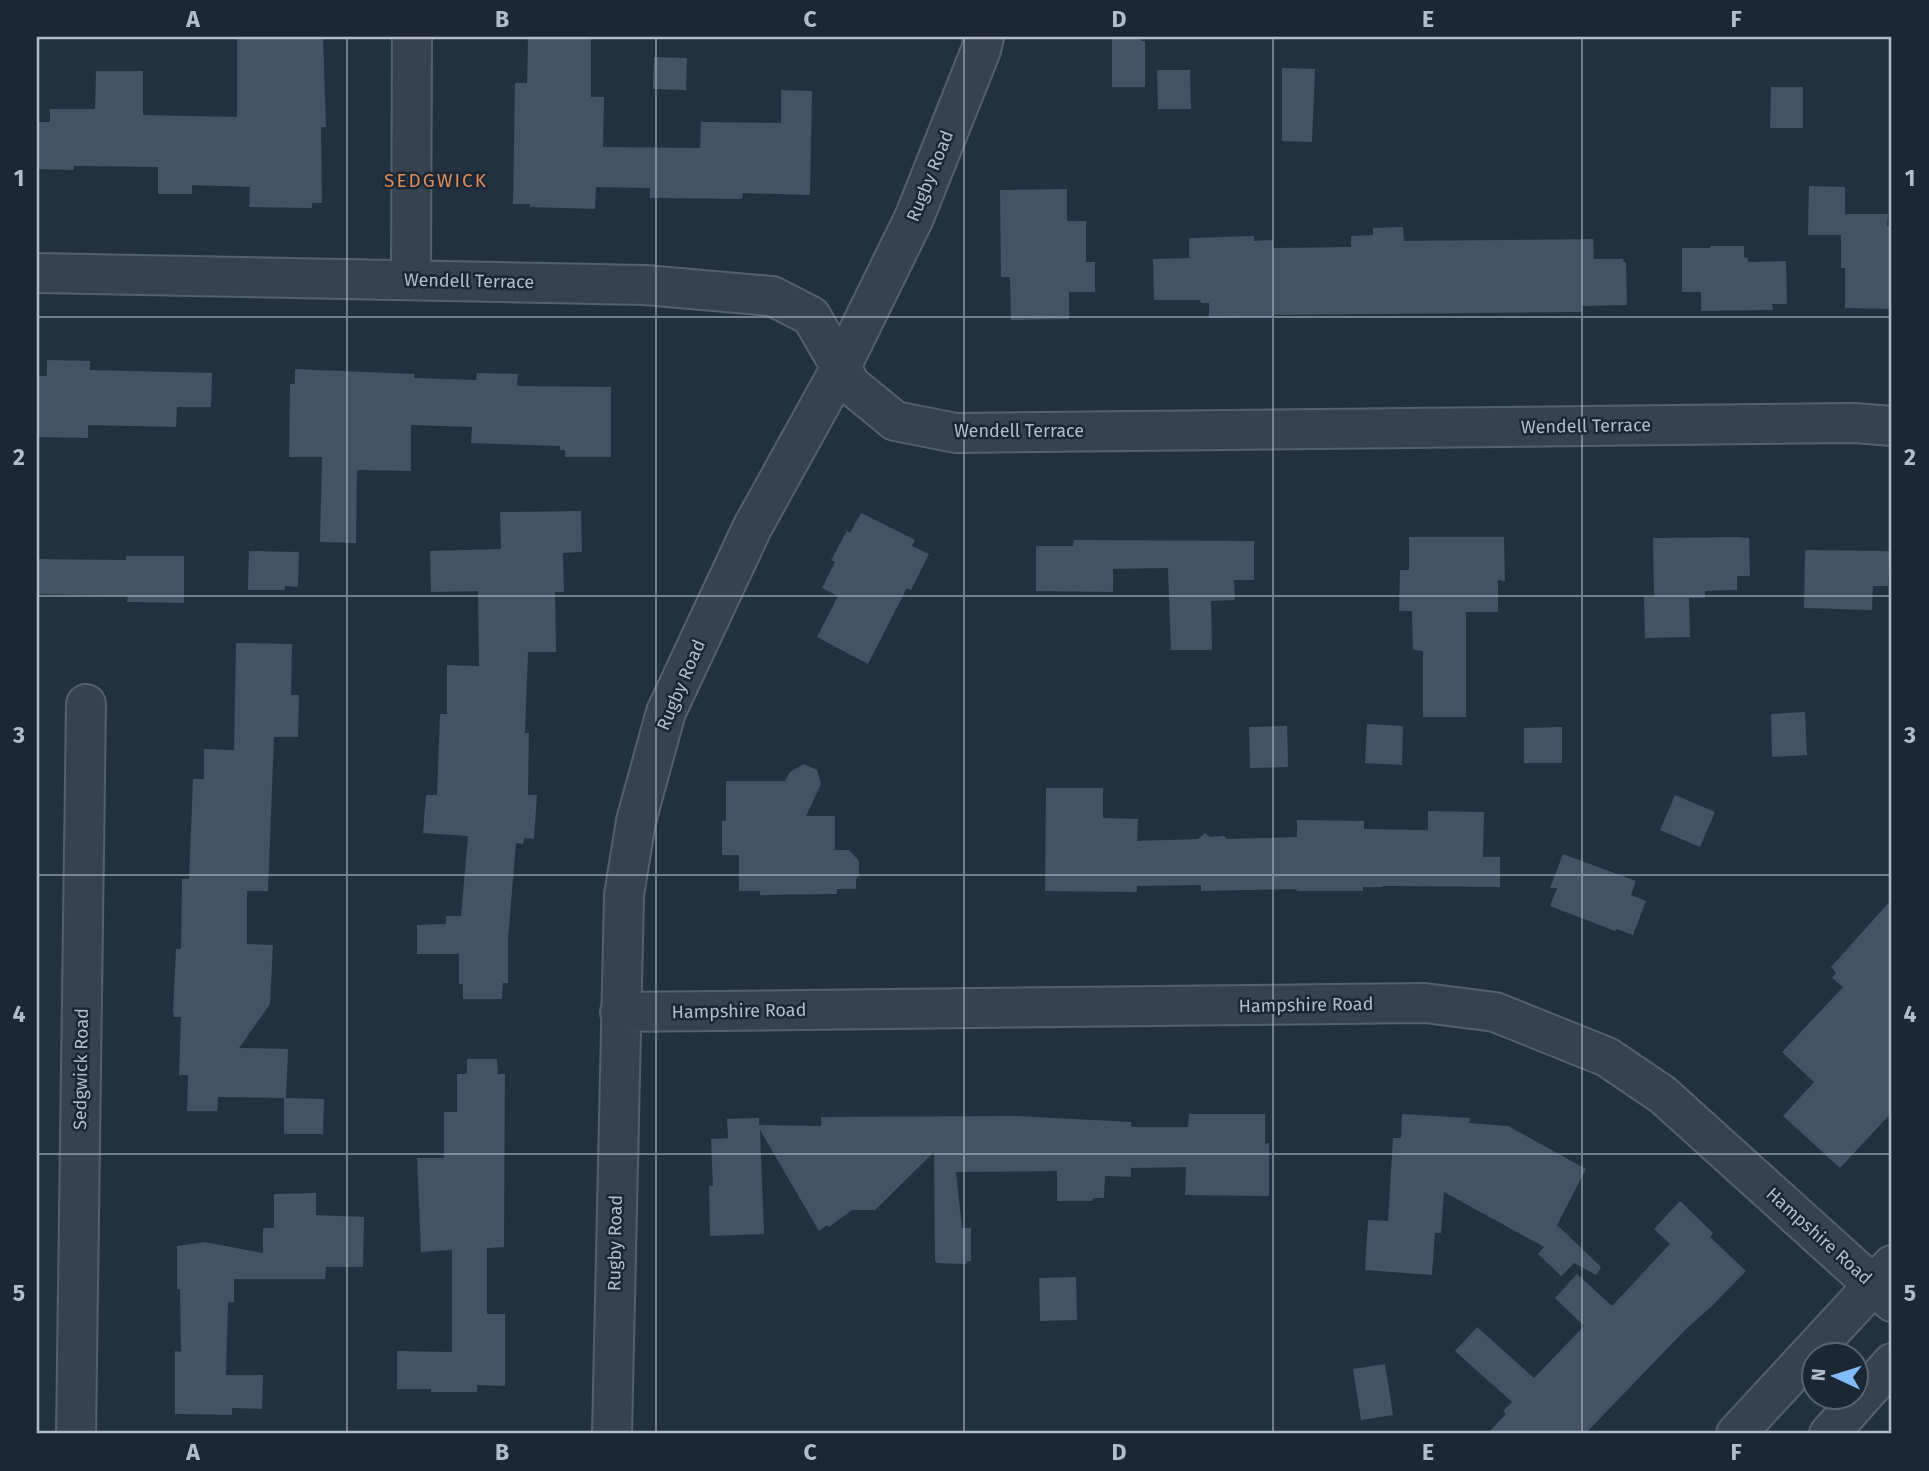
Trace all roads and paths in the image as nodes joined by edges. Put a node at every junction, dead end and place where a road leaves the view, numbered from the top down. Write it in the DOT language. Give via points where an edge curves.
graph roads {
  1 [pos="412,37"];
  2 [pos="984,37"];
  3 [pos="37,272"];
  4 [pos="411,280"];
  5 [pos="840,369"];
  6 [pos="1892,426"];
  7 [pos="86,704"];
  8 [pos="620,1012"];
  9 [pos="1886,1284"];
  10 [pos="1892,1363"];
  11 [pos="76,1434"];
  12 [pos="612,1434"];
  13 [pos="1736,1434"];
  14 [pos="1829,1434"];
  1 -- 4 [label="street"];
  2 -- 5 [label="street, Rugby Road" via="914,218"];
  3 -- 4 [label="street, Wendell Terrace"];
  4 -- 5 [label="street, Wendell Terrace" via="645,285 772,296 811,316"];
  5 -- 6 [label="street, Wendell Terrace" via="851,385 895,421 956,433"];
  5 -- 8 [label="street, Rugby Road" via="752,528 666,712 636,821 624,895"];
  7 -- 11 [label="street, Sedgwick Road"];
  8 -- 9 [label="street, Hampshire Road" via="1425,1003 1495,1012 1607,1057 1663,1095"];
  8 -- 12 [label="street, Rugby Road"];
  9 -- 13 [label="street"];
  10 -- 14 [label="street"];
}
